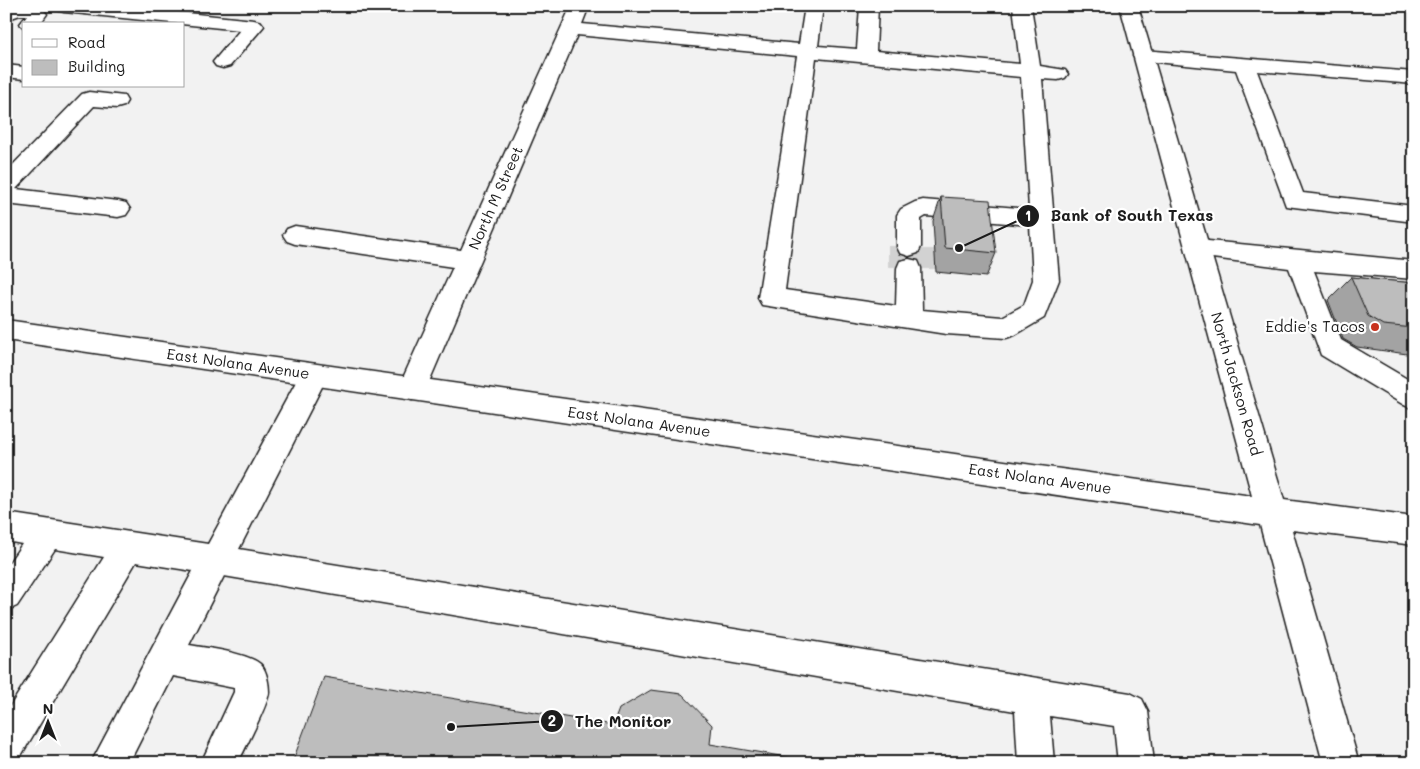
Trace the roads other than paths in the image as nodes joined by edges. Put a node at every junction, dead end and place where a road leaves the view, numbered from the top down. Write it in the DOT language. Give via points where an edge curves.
graph roads {
  1 [pos="64,6"];
  2 [pos="580,6"];
  3 [pos="814,6"];
  4 [pos="869,6"];
  5 [pos="1022,6"];
  6 [pos="1129,6"];
  7 [pos="6,14"];
  8 [pos="28,16"];
  9 [pos="570,29"];
  10 [pos="6,30"];
  11 [pos="807,51"];
  12 [pos="866,56"];
  13 [pos="1143,56"];
  14 [pos="223,62"];
  15 [pos="1244,64"];
  16 [pos="6,71"];
  17 [pos="1031,72"];
  18 [pos="22,73"];
  19 [pos="1058,74"];
  20 [pos="1414,78"];
  21 [pos="117,101"];
  22 [pos="6,186"];
  23 [pos="6,196"];
  24 [pos="118,209"];
  25 [pos="1414,214"];
  26 [pos="1042,218"];
  27 [pos="295,235"];
  28 [pos="1198,249"];
  29 [pos="469,260"];
  30 [pos="1298,260"];
  31 [pos="1414,270"];
  32 [pos="909,318"];
  33 [pos="6,330"];
  34 [pos="314,375"];
  35 [pos="412,389"];
  36 [pos="1414,397"];
  37 [pos="1272,512"];
  38 [pos="6,527"];
  39 [pos="1414,530"];
  40 [pos="48,534"];
  41 [pos="128,546"];
  42 [pos="216,560"];
  43 [pos="6,595"];
  44 [pos="165,657"];
  45 [pos="1031,696"];
  46 [pos="6,746"];
  47 [pos="108,763"];
  48 [pos="219,763"];
  49 [pos="1036,763"];
  50 [pos="1136,763"];
  51 [pos="1341,763"];
  1 -- 14 [label="main road" via="254,26"];
  2 -- 9 [label="main road, North M Street"];
  3 -- 11 [label="main road"];
  4 -- 12 [label="main road"];
  5 -- 17 [label="main road"];
  6 -- 13 [label="main road, North Jackson Road"];
  7 -- 8 [label="main road" via="15,10"];
  8 -- 10 [label="main road"];
  9 -- 11 [label="main road"];
  9 -- 29 [label="main road, North M Street"];
  11 -- 12 [label="main road"];
  11 -- 32 [label="main road" via="771,298"];
  12 -- 17 [label="main road"];
  13 -- 15 [label="main road"];
  13 -- 28 [label="main road, North Jackson Road"];
  15 -- 20 [label="main road"];
  15 -- 25 [label="main road" via="1294,200"];
  16 -- 18 [label="main road"];
  17 -- 19 [label="main road"];
  17 -- 26 [label="main road"];
  21 -- 22 [label="main road" via="89,99"];
  23 -- 24 [label="main road"];
  26 -- 32 [label="main road" via="1046,280 1035,311 1006,328"];
  26 -- 32 [label="main road" via="923,208 909,215 912,258"];
  27 -- 29 [label="main road"];
  28 -- 30 [label="main road"];
  28 -- 37 [label="main road, North Jackson Road"];
  29 -- 35 [label="main road, North M Street"];
  30 -- 31 [label="main road"];
  30 -- 36 [label="main road" via="1330,347"];
  33 -- 34 [label="main road, East Nolana Avenue"];
  34 -- 35 [label="main road, East Nolana Avenue"];
  34 -- 42 [label="main road"];
  35 -- 37 [label="main road, East Nolana Avenue"];
  37 -- 39 [label="main road, East Nolana Avenue"];
  37 -- 51 [label="main road, North Jackson Road"];
  38 -- 40 [label="main road"];
  40 -- 41 [label="main road"];
  40 -- 43 [label="main road"];
  41 -- 42 [label="main road"];
  41 -- 46 [label="main road"];
  42 -- 44 [label="main road"];
  42 -- 45 [label="main road"];
  44 -- 47 [label="main road"];
  44 -- 48 [label="main road" via="238,672 250,678 252,694"];
  45 -- 49 [label="main road"];
  45 -- 50 [label="main road" via="1130,712"];
}
